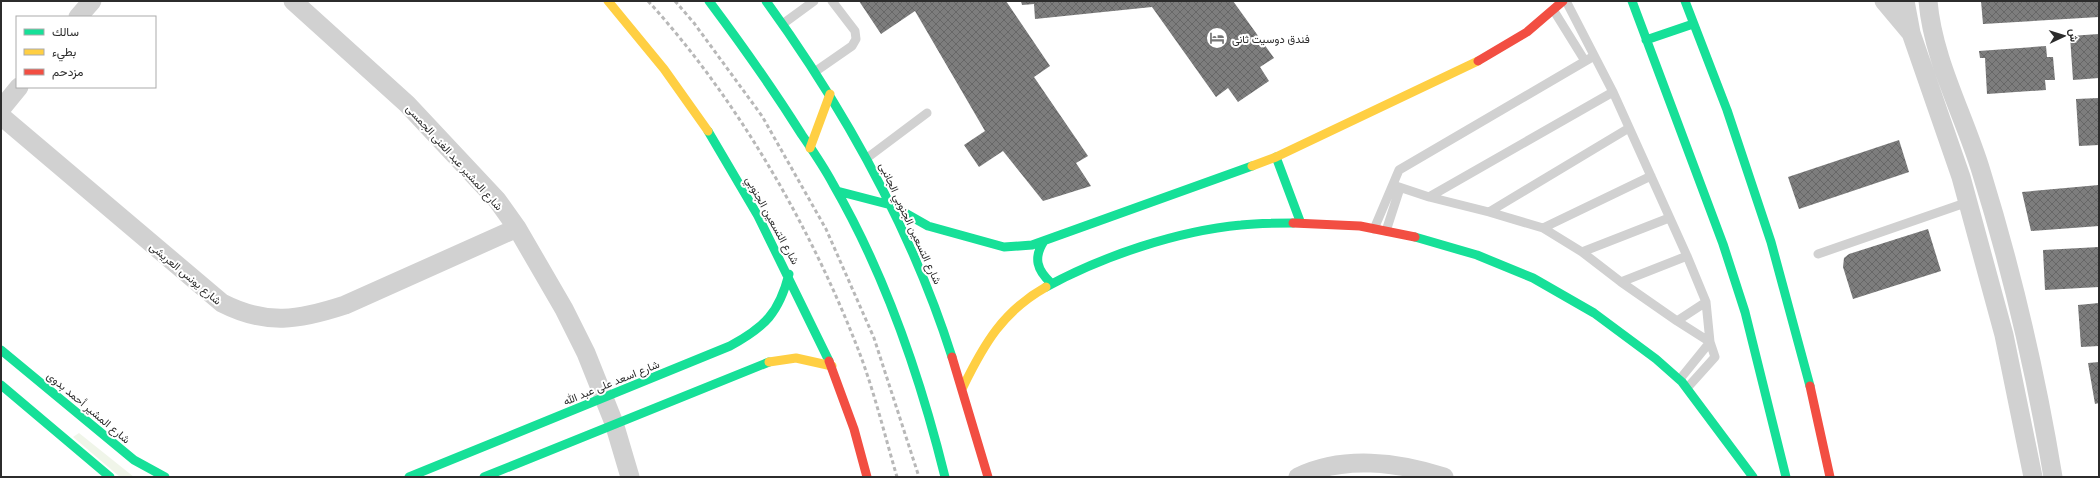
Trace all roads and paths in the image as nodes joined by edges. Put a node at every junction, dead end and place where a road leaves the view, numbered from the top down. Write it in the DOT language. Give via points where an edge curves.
graph roads {
  1 [pos="92,1"];
  2 [pos="292,1"];
  3 [pos="608,1"];
  4 [pos="709,1"];
  5 [pos="766,1"];
  6 [pos="814,1"];
  7 [pos="832,1"];
  8 [pos="1564,1"];
  9 [pos="1632,1"];
  10 [pos="1685,1"];
  11 [pos="1884,1"];
  12 [pos="1905,1"];
  13 [pos="1928,1"];
  14 [pos="1554,11"];
  15 [pos="79,16"];
  16 [pos="784,23"];
  17 [pos="1693,24"];
  18 [pos="1911,33"];
  19 [pos="1646,40"];
  20 [pos="1594,56"];
  21 [pos="1585,61"];
  22 [pos="816,71"];
  23 [pos="18,88"];
  24 [pos="1613,92"];
  25 [pos="830,94"];
  26 [pos="1,109"];
  27 [pos="927,113"];
  28 [pos="1,116"];
  29 [pos="1629,128"];
  30 [pos="810,148"];
  31 [pos="1276,157"];
  32 [pos="866,158"];
  33 [pos="1981,170"];
  34 [pos="1651,176"];
  35 [pos="1961,177"];
  36 [pos="1397,186"];
  37 [pos="837,191"];
  38 [pos="1429,197"];
  39 [pos="1968,202"];
  40 [pos="891,205"];
  41 [pos="1489,212"];
  42 [pos="1669,218"];
  43 [pos="1300,221"];
  44 [pos="517,228"];
  45 [pos="1374,228"];
  46 [pos="1543,228"];
  47 [pos="1386,231"];
  48 [pos="1044,241"];
  49 [pos="1582,252"];
  50 [pos="1818,254"];
  51 [pos="1687,256"];
  52 [pos="789,274"];
  53 [pos="1621,282"];
  54 [pos="1052,283"];
  55 [pos="1706,302"];
  56 [pos="1677,321"];
  57 [pos="1710,342"];
  58 [pos="1,350"];
  59 [pos="832,366"];
  60 [pos="1679,380"];
  61 [pos="1,385"];
  62 [pos="963,387"];
  63 [pos="1687,388"];
  64 [pos="604,397"];
  65 [pos="614,423"];
  66 [pos="110,477"];
  67 [pos="165,477"];
  68 [pos="409,477"];
  69 [pos="484,477"];
  70 [pos="630,477"];
  71 [pos="868,477"];
  72 [pos="945,477"];
  73 [pos="988,477"];
  74 [pos="1298,477"];
  75 [pos="1444,477"];
  76 [pos="1753,477"];
  77 [pos="1786,477"];
  78 [pos="1830,477"];
  79 [pos="2033,477"];
  80 [pos="2053,477"];
  1 -- 15 [label="street"];
  2 -- 44 [label="street, شارع المشير عبد الغنى الجمسى" via="407,104 497,200"];
  3 -- 52 [label="street, شارع التسعين الجنوبي" via="662,65 693,107 743,189"];
  4 -- 30 [label="street" via="773,89"];
  5 -- 16 [label="street, شارع التسعين الجنوبي الجانبى"];
  6 -- 16 [label="lane"];
  7 -- 22 [label="lane" via="854,31 856,39 852,46"];
  8 -- 14 [label="street"];
  8 -- 20 [label="lane"];
  9 -- 19 [label="street"];
  10 -- 17 [label="street"];
  11 -- 18 [label="street"];
  12 -- 18 [label="street"];
  13 -- 33 [label="street" via="1932,33"];
  14 -- 21 [label="lane"];
  14 -- 31 [label="street" via="1519,38 1487,57"];
  16 -- 22 [label="street, شارع التسعين الجنوبي الجانبى"];
  17 -- 19 [label="street"];
  17 -- 78 [label="street" via="1727,110 1778,263 1808,374"];
  18 -- 35 [label="street"];
  19 -- 77 [label="street" via="1720,237 1745,312"];
  20 -- 21 [label="lane"];
  20 -- 24 [label="lane"];
  21 -- 36 [label="lane" via="1400,170"];
  22 -- 25 [label="street, شارع التسعين الجنوبي الجانبى"];
  23 -- 26 [label="street"];
  24 -- 29 [label="lane"];
  24 -- 38 [label="lane"];
  25 -- 30 [label="street"];
  25 -- 32 [label="street, شارع التسعين الجنوبي الجانبى"];
  27 -- 32 [label="lane"];
  28 -- 44 [label="street, شارع يونس العريشى" via="222,304 242,314 279,318 323,312 345,305"];
  29 -- 34 [label="lane"];
  29 -- 41 [label="lane"];
  30 -- 37 [label="street"];
  31 -- 43 [label="street"];
  31 -- 48 [label="street"];
  32 -- 40 [label="street, شارع التسعين الجنوبي الجانبى"];
  33 -- 35 [label="street"];
  33 -- 80 [label="street" via="2016,293 2045,425"];
  34 -- 42 [label="lane"];
  34 -- 46 [label="lane"];
  35 -- 39 [label="street"];
  36 -- 38 [label="lane"];
  36 -- 45 [label="lane"];
  36 -- 47 [label="lane"];
  37 -- 40 [label="street"];
  37 -- 72 [label="street" via="904,338 929,415"];
  38 -- 41 [label="lane"];
  39 -- 50 [label="lane"];
  39 -- 79 [label="street" via="2004,335"];
  40 -- 48 [label="street" via="928,226 1004,246 1032,245"];
  40 -- 62 [label="street, شارع التسعين الجنوبي الجانبى" via="932,297"];
  41 -- 46 [label="lane"];
  42 -- 49 [label="lane"];
  42 -- 51 [label="lane"];
  43 -- 45 [label="street"];
  43 -- 54 [label="street" via="1240,224 1190,233 1145,245"];
  44 -- 64 [label="street, شارع المشير عبد الغنى الجمسى" via="564,309"];
  45 -- 47 [label="street"];
  46 -- 49 [label="lane"];
  47 -- 60 [label="street" via="1457,247 1524,273 1586,307 1638,345"];
  48 -- 54 [label="street" via="1038,249 1036,259 1038,268"];
  49 -- 53 [label="lane"];
  51 -- 53 [label="lane"];
  51 -- 55 [label="lane"];
  52 -- 59 [label="street, شارع التسعين الجنوبي"];
  52 -- 64 [label="street, شارع اسعد على عبد الله" via="781,303 774,315 749,336"];
  53 -- 56 [label="lane"];
  54 -- 62 [label="street" via="1019,304 997,327"];
  55 -- 56 [label="lane"];
  55 -- 57 [label="lane"];
  56 -- 57 [label="lane"];
  57 -- 60 [label="lane"];
  57 -- 63 [label="lane" via="1715,357"];
  58 -- 67 [label="street, شارع المشير أحمد بدوى" via="134,460"];
  59 -- 65 [label="street" via="810,358 773,360"];
  59 -- 71 [label="street, شارع التسعين الجنوبي" via="850,411"];
  60 -- 63 [label="street"];
  61 -- 66 [label="street"];
  62 -- 73 [label="street, شارع التسعين الجنوبي الجانبى"];
  63 -- 76 [label="street"];
  64 -- 65 [label="street, شارع المشير عبد الغنى الجمسى"];
  64 -- 68 [label="street, شارع اسعد على عبد الله"];
  65 -- 69 [label="street"];
  65 -- 70 [label="street, شارع المشير عبد الغنى الجمسى"];
  74 -- 75 [label="street" via="1320,468 1354,464 1408,467"];
}
